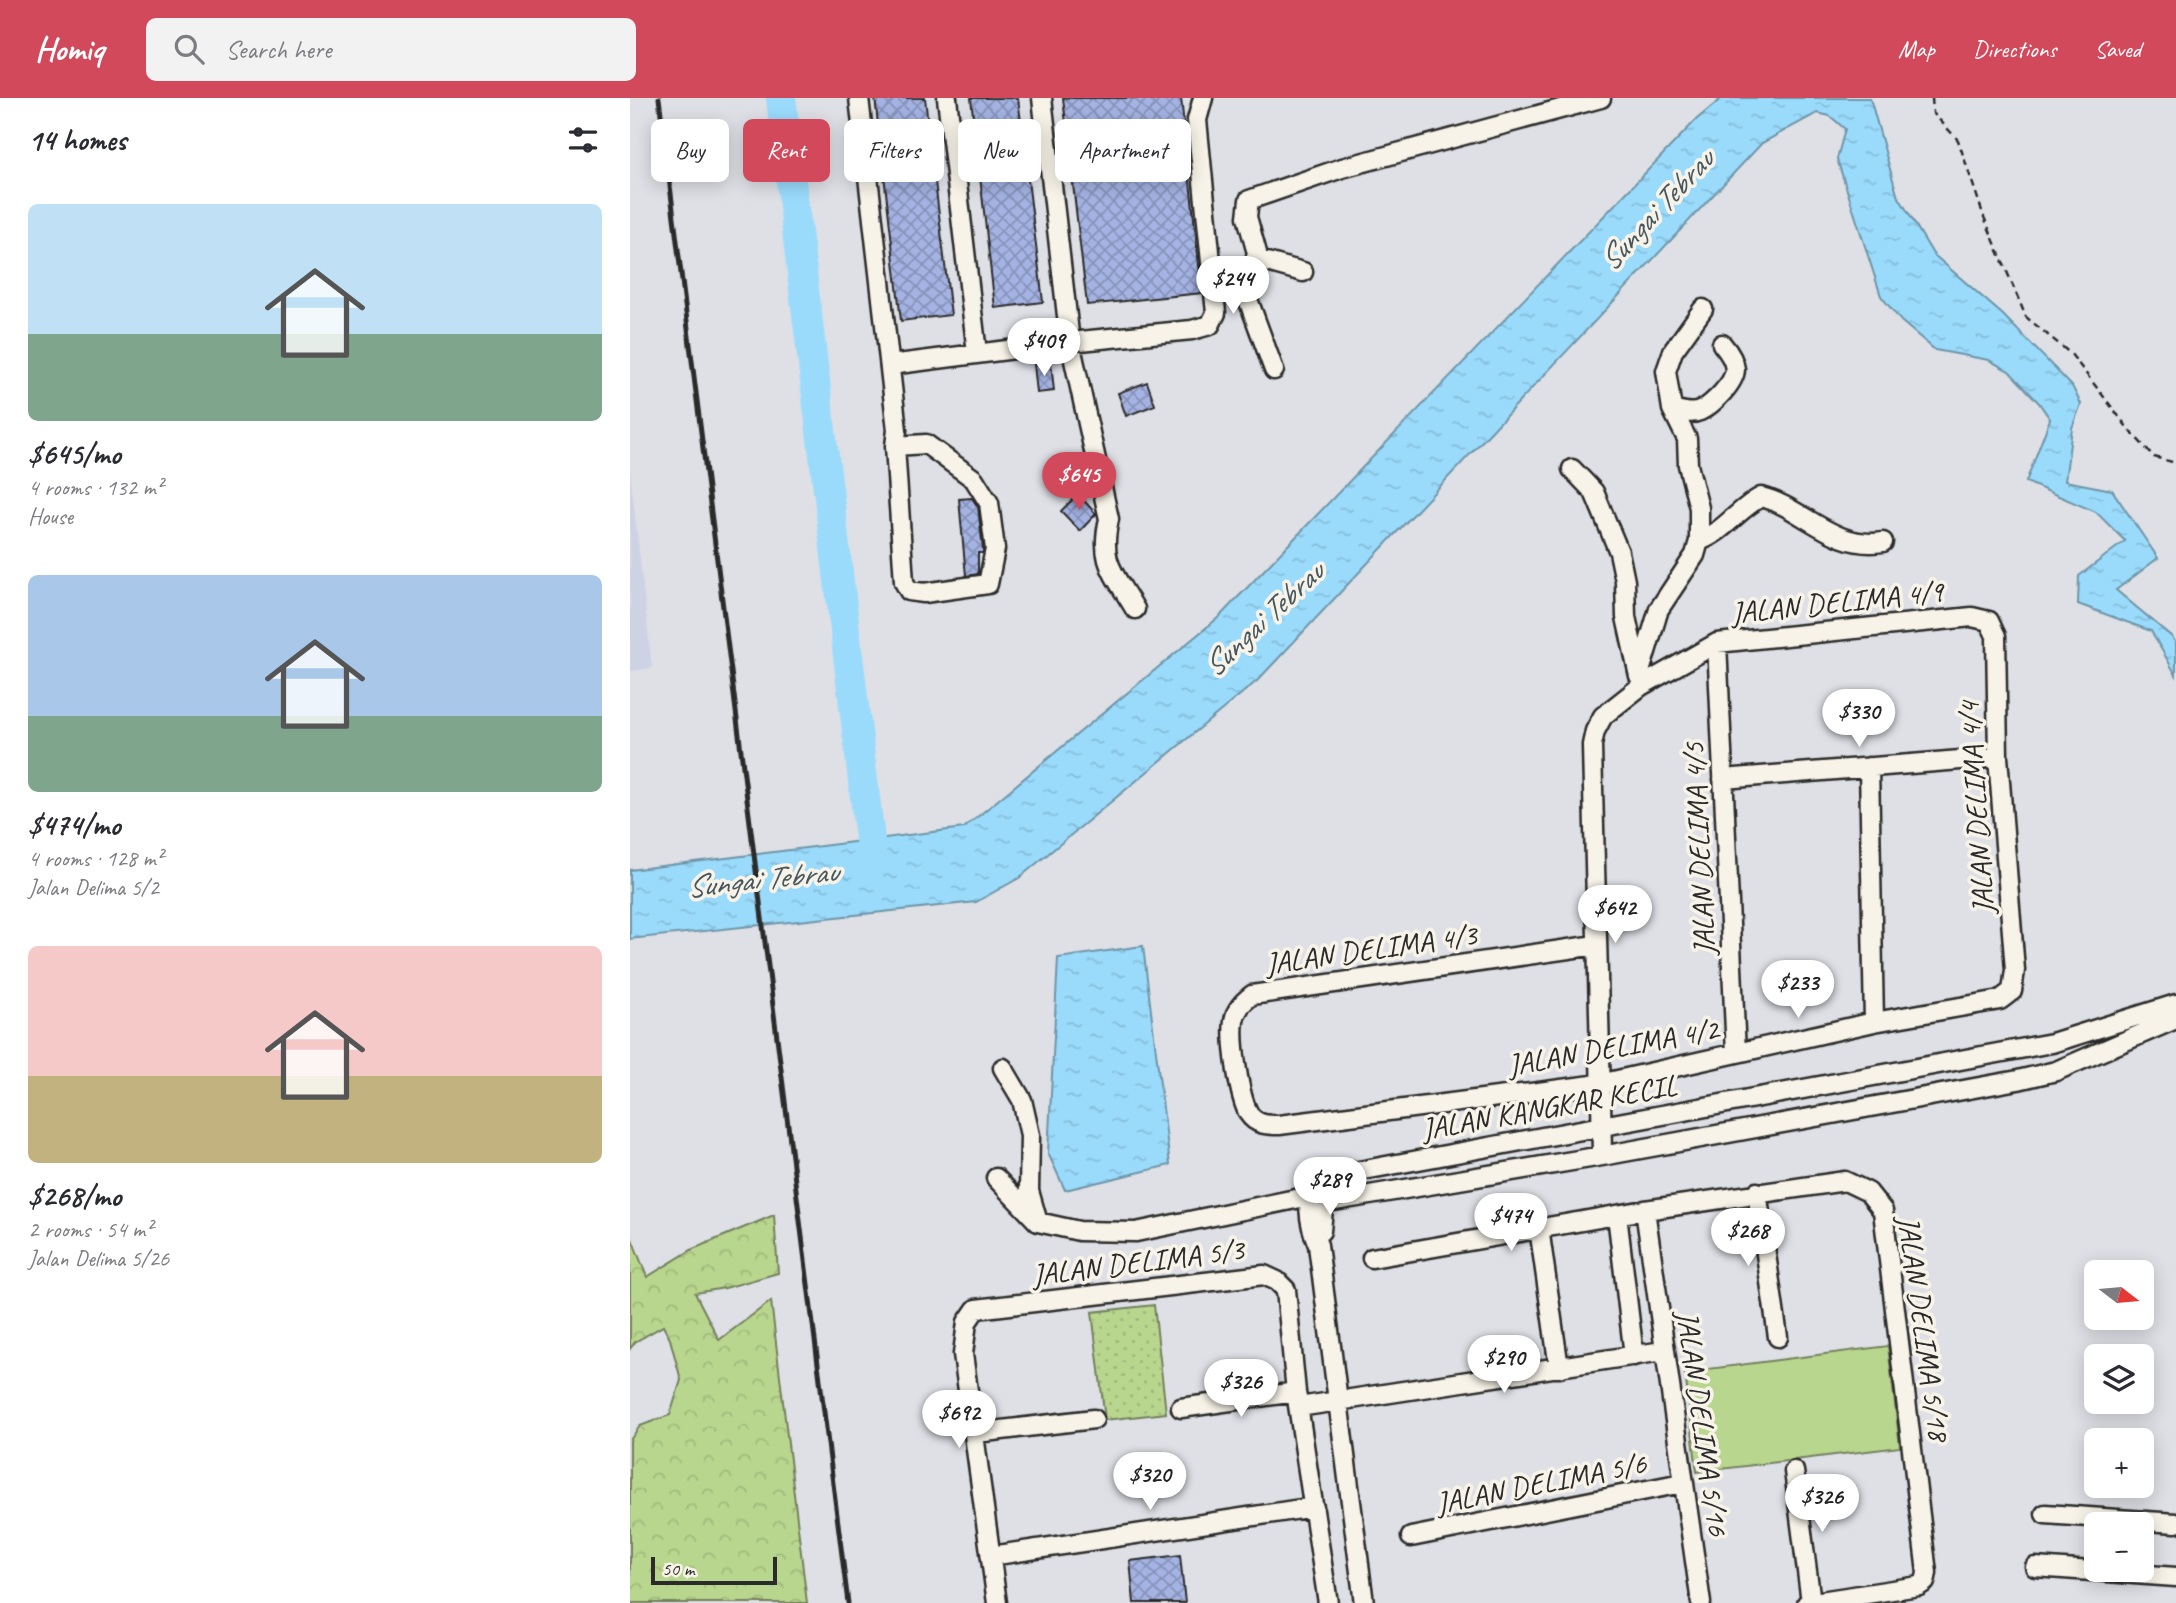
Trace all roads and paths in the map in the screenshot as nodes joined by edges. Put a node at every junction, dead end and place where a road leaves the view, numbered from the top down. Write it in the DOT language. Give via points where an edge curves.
graph roads {
  1 [pos="859,98"];
  2 [pos="947,98"];
  3 [pos="1042,98"];
  4 [pos="1203,98"];
  5 [pos="1601,98"];
  6 [pos="1932,98"];
  7 [pos="1256,259"];
  8 [pos="1303,272"];
  9 [pos="1703,309"];
  10 [pos="1070,342"];
  11 [pos="1722,344"];
  12 [pos="976,354"];
  13 [pos="890,365"];
  14 [pos="1274,369"];
  15 [pos="1672,409"];
  16 [pos="1700,411"];
  17 [pos="1687,439"];
  18 [pos="895,446"];
  19 [pos="2176,463"];
  20 [pos="1572,469"];
  21 [pos="1699,541"];
  22 [pos="1883,542"];
  23 [pos="1135,610"];
  24 [pos="1989,621"];
  25 [pos="1717,643"];
  26 [pos="1640,681"];
  27 [pos="1997,757"];
  28 [pos="1869,767"];
  29 [pos="1723,779"];
  30 [pos="1596,945"];
  31 [pos="2011,991"];
  32 [pos="2176,1004"];
  33 [pos="2176,1018"];
  34 [pos="1874,1022"];
  35 [pos="1736,1053"];
  36 [pos="1003,1068"];
  37 [pos="1600,1084"];
  38 [pos="1260,1123"];
  39 [pos="1602,1126"];
  40 [pos="1602,1156"];
  41 [pos="996,1178"];
  42 [pos="1757,1192"];
  43 [pos="1310,1196"];
  44 [pos="1645,1210"];
  45 [pos="1617,1214"];
  46 [pos="1038,1222"];
  47 [pos="1539,1228"];
  48 [pos="1318,1245"];
  49 [pos="1372,1258"];
  50 [pos="1778,1338"];
  51 [pos="1664,1351"];
  52 [pos="1634,1356"];
  53 [pos="1559,1368"];
  54 [pos="1298,1400"];
  55 [pos="1339,1401"];
  56 [pos="1181,1408"];
  57 [pos="1094,1419"];
  58 [pos="976,1433"];
  59 [pos="1794,1471"];
  60 [pos="1682,1483"];
  61 [pos="1314,1507"];
  62 [pos="2045,1514"];
  63 [pos="2176,1523"];
  64 [pos="1411,1538"];
  65 [pos="991,1556"];
  66 [pos="2035,1567"];
  67 [pos="2176,1577"];
  68 [pos="997,1603"];
  69 [pos="1328,1603"];
  70 [pos="1364,1603"];
  71 [pos="1702,1603"];
  72 [pos="1809,1603"];
  1 -- 13 [label="street"];
  2 -- 12 [label="street"];
  3 -- 10 [label="street"];
  4 -- 10 [label="street" via="1197,120 1216,313 1210,325"];
  5 -- 7 [label="street" via="1342,168 1254,197 1246,206"];
  6 -- 19 [label="path" via="1933,113 1958,140 2026,317 2078,362 2154,457"];
  7 -- 8 [label="street"];
  7 -- 14 [label="street" via="1246,294"];
  9 -- 15 [label="street" via="1673,351 1666,371"];
  10 -- 12 [label="street"];
  10 -- 23 [label="street" via="1109,519 1105,558"];
  11 -- 16 [label="street" via="1735,368 1733,379"];
  12 -- 13 [label="street"];
  13 -- 18 [label="street"];
  15 -- 16 [label="street"];
  15 -- 17 [label="street"];
  16 -- 17 [label="street"];
  17 -- 21 [label="street" via="1699,508"];
  18 -- 18 [label="street" via="926,444 974,479 989,503 995,549 988,584 909,591 904,582"];
  20 -- 26 [label="street" via="1594,492 1619,552 1626,617"];
  21 -- 22 [label="street" via="1713,536 1737,512 1762,497 1825,532 1867,545"];
  21 -- 26 [label="street" via="1695,555 1659,609"];
  24 -- 25 [label="street, JALAN DELIMA 4/9" via="1972,617"];
  24 -- 27 [label="street, JALAN DELIMA 4/4" via="1996,636"];
  25 -- 26 [label="street, JALAN DELIMA 4/9"];
  25 -- 29 [label="street, JALAN DELIMA 4/5"];
  26 -- 30 [label="street, JALAN DELIMA 4/9" via="1603,716 1592,745"];
  27 -- 28 [label="street"];
  27 -- 31 [label="street, JALAN DELIMA 4/4" via="2015,970"];
  28 -- 29 [label="street"];
  28 -- 34 [label="street"];
  29 -- 35 [label="street, JALAN DELIMA 4/5"];
  30 -- 37 [label="street"];
  30 -- 38 [label="street, JALAN DELIMA 4/3" via="1252,995 1242,1003 1234,1023 1243,1095 1249,1114"];
  31 -- 34 [label="street, JALAN DELIMA 4/2" via="2000,1000"];
  32 -- 39 [label="street, JALAN KANGKAR KECIL" via="2052,1043"];
  33 -- 40 [label="street, JALAN KANGKAR KECIL" via="2056,1071"];
  34 -- 35 [label="street, JALAN DELIMA 4/2"];
  35 -- 37 [label="street, JALAN DELIMA 4/2"];
  36 -- 46 [label="street" via="1022,1100 1030,1135 1029,1191"];
  37 -- 38 [label="street, JALAN DELIMA 4/2" via="1279,1125"];
  37 -- 39 [label="street"];
  39 -- 40 [label="street"];
  39 -- 43 [label="street, JALAN KANGKAR KECIL" via="1328,1175 1318,1180"];
  40 -- 48 [label="street, JALAN KANGKAR KECIL" via="1328,1202"];
  41 -- 46 [label="street"];
  42 -- 44 [label="street, JALAN DELIMA 5/18"];
  42 -- 50 [label="street"];
  42 -- 72 [label="street, JALAN DELIMA 5/18" via="1845,1181 1868,1192 1883,1211 1927,1573 1919,1586"];
  43 -- 46 [label="street" via="1136,1232 1079,1231"];
  43 -- 48 [label="street" via="1312,1232"];
  44 -- 45 [label="street, JALAN DELIMA 5/18"];
  44 -- 51 [label="street, JALAN DELIMA 5/16"];
  45 -- 47 [label="street, JALAN DELIMA 5/18"];
  45 -- 52 [label="street, JALAN DELIMA 5/16"];
  47 -- 49 [label="street, JALAN DELIMA 5/18"];
  47 -- 53 [label="street"];
  48 -- 55 [label="street"];
  51 -- 52 [label="street"];
  51 -- 60 [label="street, JALAN DELIMA 5/16"];
  52 -- 53 [label="street"];
  53 -- 55 [label="street"];
  54 -- 55 [label="street"];
  54 -- 56 [label="street"];
  54 -- 58 [label="street, JALAN DELIMA 5/3" via="1286,1290 1264,1275 976,1309 967,1322 963,1354"];
  54 -- 61 [label="street, JALAN DELIMA 5/3"];
  55 -- 70 [label="street"];
  57 -- 58 [label="street"];
  58 -- 65 [label="street, JALAN DELIMA 5/3"];
  59 -- 72 [label="street"];
  60 -- 64 [label="street, JALAN DELIMA 5/6"];
  60 -- 71 [label="street, JALAN DELIMA 5/16"];
  61 -- 65 [label="street"];
  61 -- 69 [label="street, JALAN DELIMA 5/3"];
  62 -- 63 [label="street"];
  65 -- 68 [label="street, JALAN DELIMA 5/3"];
  66 -- 67 [label="street"];
}
